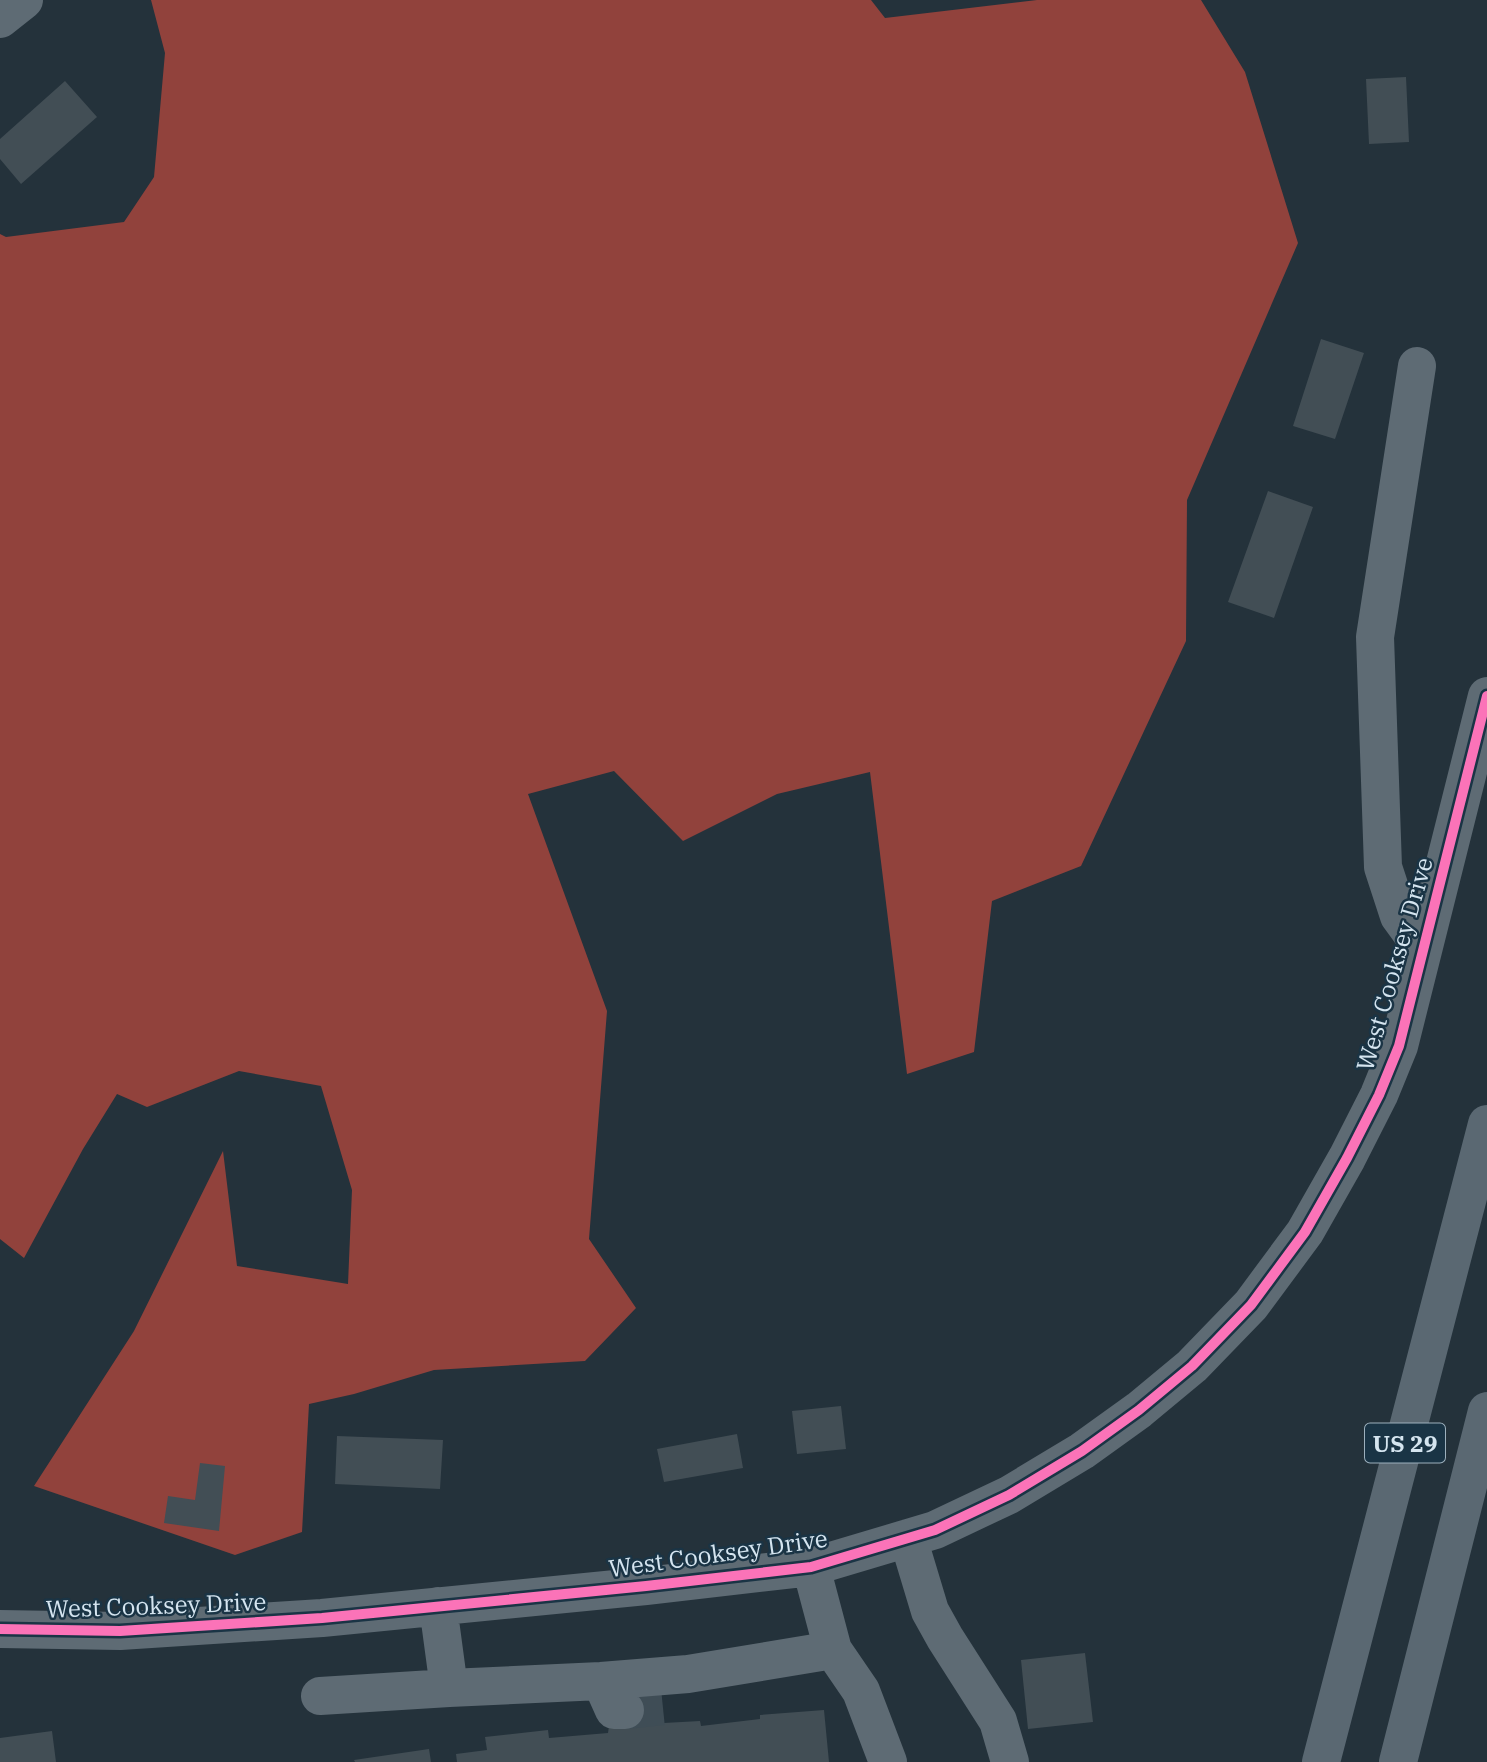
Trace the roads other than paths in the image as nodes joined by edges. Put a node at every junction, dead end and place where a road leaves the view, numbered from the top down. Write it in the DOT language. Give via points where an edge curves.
graph roads {
  1 [pos="24,0"];
  2 [pos="0,19"];
  3 [pos="1417,366"];
  4 [pos="1487,696"];
  5 [pos="1423,949"];
  6 [pos="1487,1124"];
  7 [pos="1487,1411"];
  8 [pos="908,1538"];
  9 [pos="811,1567"];
  10 [pos="438,1606"];
  11 [pos="0,1629"];
  12 [pos="834,1650"];
  13 [pos="449,1688"];
  14 [pos="320,1696"];
  15 [pos="888,1762"];
  16 [pos="1010,1762"];
  17 [pos="1321,1762"];
  18 [pos="1398,1762"];
  1 -- 2 [label="street"];
  3 -- 5 [label="street" via="1375,637 1383,867 1399,916"];
  4 -- 5 [label="street, West Cooksey Drive"];
  5 -- 8 [label="street, West Cooksey Drive" via="1399,1046 1379,1095 1305,1232 1251,1305 1192,1366 1082,1451 1009,1495"];
  6 -- 17 [label="highway, US 29"];
  7 -- 18 [label="highway, US 29"];
  8 -- 9 [label="street, West Cooksey Drive"];
  8 -- 16 [label="street" via="930,1611 998,1721"];
  9 -- 10 [label="street, West Cooksey Drive"];
  9 -- 12 [label="street"];
  10 -- 11 [label="street, West Cooksey Drive" via="120,1631"];
  10 -- 13 [label="street"];
  12 -- 13 [label="street" via="681,1690 613,1695"];
  12 -- 15 [label="street" via="861,1691"];
  13 -- 14 [label="street"];
}
